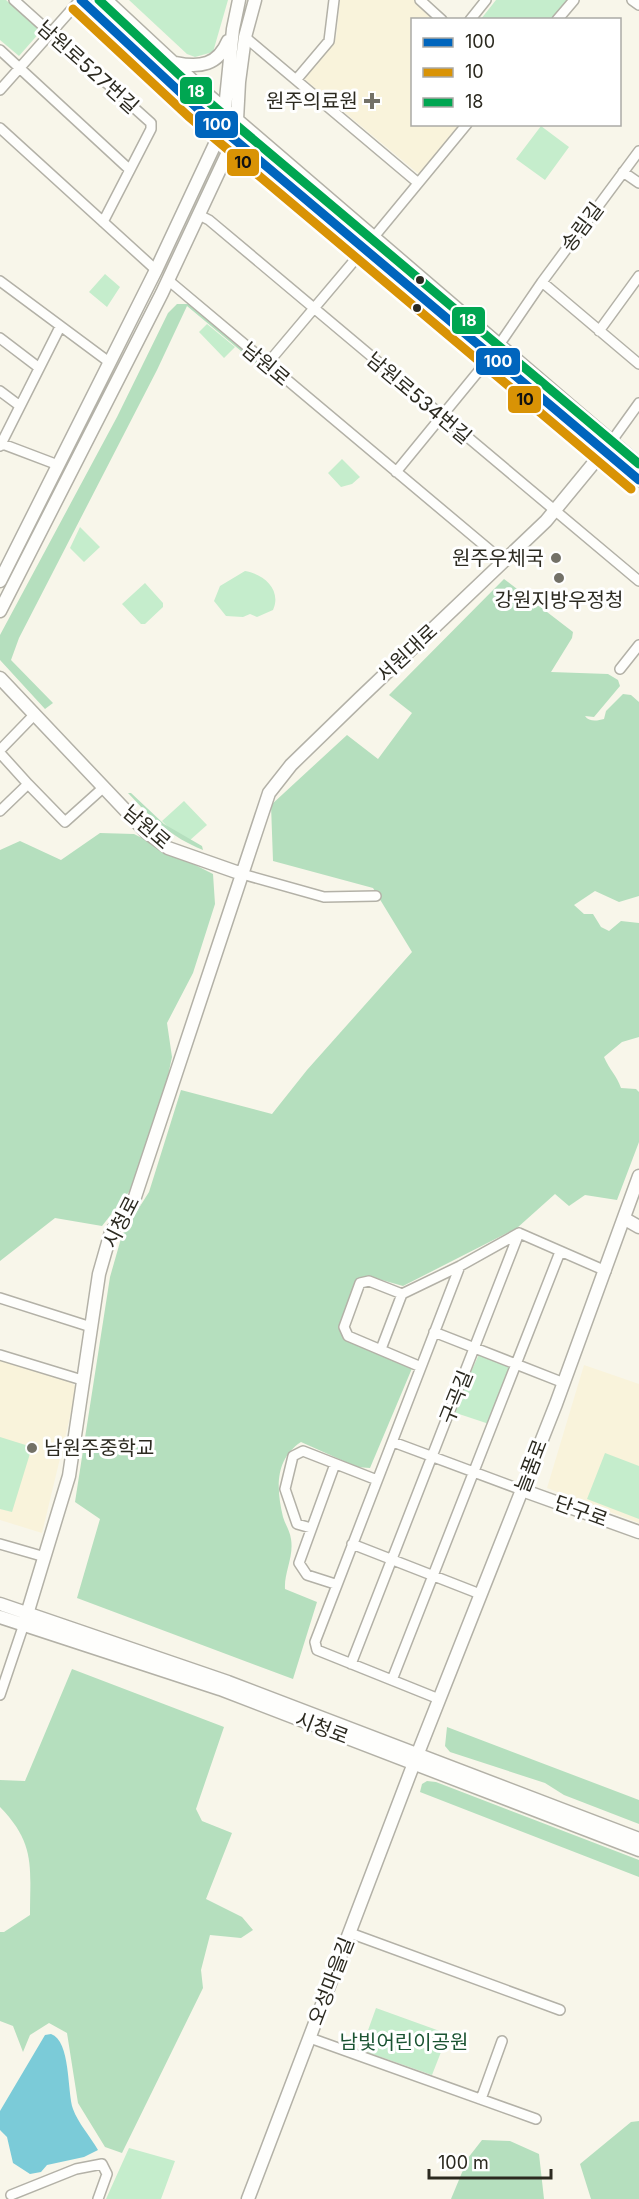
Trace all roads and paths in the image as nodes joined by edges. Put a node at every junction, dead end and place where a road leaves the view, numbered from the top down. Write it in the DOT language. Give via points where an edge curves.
graph roads {
  1 [pos="14,0"];
  2 [pos="81,0"];
  3 [pos="106,0"];
  4 [pos="239,0"];
  5 [pos="255,0"];
  6 [pos="334,0"];
  7 [pos="420,0"];
  8 [pos="486,0"];
  9 [pos="574,0"];
  10 [pos="632,0"];
  11 [pos="639,5"];
  12 [pos="440,18"];
  13 [pos="472,18"];
  14 [pos="559,18"];
  15 [pos="233,29"];
  16 [pos="50,33"];
  17 [pos="245,37"];
  18 [pos="0,50"];
  19 [pos="176,63"];
  20 [pos="20,68"];
  21 [pos="296,80"];
  22 [pos="0,90"];
  23 [pos="225,109"];
  24 [pos="237,120"];
  25 [pos="465,126"];
  26 [pos="0,128"];
  27 [pos="221,129"];
  28 [pos="234,138"];
  29 [pos="639,151"];
  30 [pos="130,170"];
  31 [pos="623,172"];
  32 [pos="417,182"];
  33 [pos="639,183"];
  34 [pos="199,215"];
  35 [pos="103,222"];
  36 [pos="373,238"];
  37 [pos="364,249"];
  38 [pos="156,270"];
  39 [pos="639,276"];
  40 [pos="168,280"];
  41 [pos="542,282"];
  42 [pos="1,283"];
  43 [pos="312,309"];
  44 [pos="60,327"];
  45 [pos="599,331"];
  46 [pos="0,339"];
  47 [pos="499,345"];
  48 [pos="490,356"];
  49 [pos="109,362"];
  50 [pos="267,364"];
  51 [pos="639,364"];
  52 [pos="38,367"];
  53 [pos="0,392"];
  54 [pos="639,403"];
  55 [pos="20,406"];
  56 [pos="440,416"];
  57 [pos="0,444"];
  58 [pos="607,447"];
  59 [pos="58,465"];
  60 [pos="639,465"];
  61 [pos="396,472"];
  62 [pos="639,480"];
  63 [pos="555,511"];
  64 [pos="504,562"];
  65 [pos="0,581"];
  66 [pos="639,581"];
  67 [pos="0,611"];
  68 [pos="639,645"];
  69 [pos="620,669"];
  70 [pos="0,678"];
  71 [pos="35,714"];
  72 [pos="0,751"];
  73 [pos="28,784"];
  74 [pos="104,787"];
  75 [pos="0,811"];
  76 [pos="242,874"];
  77 [pos="376,896"];
  78 [pos="639,1176"];
  79 [pos="625,1219"];
  80 [pos="639,1227"];
  81 [pos="519,1233"];
  82 [pos="560,1252"];
  83 [pos="460,1266"];
  84 [pos="606,1271"];
  85 [pos="402,1294"];
  86 [pos="0,1298"];
  87 [pos="91,1327"];
  88 [pos="434,1332"];
  89 [pos="476,1348"];
  90 [pos="381,1349"];
  91 [pos="0,1355"];
  92 [pos="516,1364"];
  93 [pos="421,1366"];
  94 [pos="82,1380"];
  95 [pos="564,1383"];
  96 [pos="393,1442"];
  97 [pos="432,1457"];
  98 [pos="334,1464"];
  99 [pos="474,1472"];
  100 [pos="377,1480"];
  101 [pos="522,1490"];
  102 [pos="311,1528"];
  103 [pos="639,1532"];
  104 [pos="0,1544"];
  105 [pos="352,1544"];
  106 [pos="45,1557"];
  107 [pos="392,1560"];
  108 [pos="432,1576"];
  109 [pos="335,1584"];
  110 [pos="480,1594"];
  111 [pos="0,1604"];
  112 [pos="0,1617"];
  113 [pos="25,1619"];
  114 [pos="351,1664"];
  115 [pos="392,1680"];
  116 [pos="0,1695"];
  117 [pos="440,1699"];
  118 [pos="416,1759"];
  119 [pos="639,1839"];
  120 [pos="639,1850"];
  121 [pos="350,1933"];
  122 [pos="560,2010"];
  123 [pos="310,2038"];
  124 [pos="502,2041"];
  125 [pos="481,2099"];
  126 [pos="536,2119"];
  127 [pos="11,2195"];
  128 [pos="98,2199"];
  129 [pos="248,2199"];
  1 -- 16 [label="street, 남원로527번길"];
  2 -- 16 [label="street"];
  2 -- 27 [label="street"];
  3 -- 19 [label="street"];
  4 -- 15 [label="street"];
  5 -- 17 [label="street"];
  6 -- 21 [label="street" via="328,41"];
  7 -- 12 [label="street"];
  8 -- 13 [label="street"];
  9 -- 14 [label="street"];
  10 -- 11 [label="street"];
  15 -- 19 [label="street" via="219,58 203,65"];
  15 -- 23 [label="street"];
  16 -- 20 [label="street"];
  16 -- 30 [label="street, 남원로527번길" via="150,123 151,129"];
  17 -- 21 [label="street"];
  17 -- 24 [label="street"];
  18 -- 20 [label="street"];
  19 -- 23 [label="street"];
  20 -- 22 [label="street"];
  20 -- 30 [label="street"];
  21 -- 32 [label="street"];
  23 -- 24 [label="street"];
  23 -- 27 [label="street"];
  24 -- 28 [label="street"];
  24 -- 36 [label="street"];
  25 -- 32 [label="street"];
  26 -- 35 [label="street"];
  27 -- 28 [label="street"];
  27 -- 38 [label="street"];
  28 -- 34 [label="street"];
  28 -- 37 [label="street"];
  29 -- 31 [label="street, 송림길"];
  30 -- 35 [label="street, 남원로527번길"];
  31 -- 33 [label="street"];
  31 -- 41 [label="street, 송림길"];
  32 -- 36 [label="street"];
  34 -- 40 [label="street"];
  34 -- 43 [label="street, 남원로534번길"];
  35 -- 38 [label="street"];
  36 -- 47 [label="street"];
  37 -- 43 [label="street"];
  37 -- 48 [label="street"];
  38 -- 40 [label="street, 남원로"];
  38 -- 49 [label="street"];
  39 -- 45 [label="street"];
  40 -- 50 [label="street, 남원로"];
  40 -- 67 [label="street"];
  41 -- 45 [label="street"];
  41 -- 47 [label="street"];
  42 -- 44 [label="street"];
  43 -- 50 [label="street"];
  43 -- 56 [label="street, 남원로534번길"];
  44 -- 49 [label="street"];
  44 -- 52 [label="street"];
  45 -- 51 [label="street"];
  46 -- 52 [label="street"];
  47 -- 48 [label="street"];
  47 -- 58 [label="street"];
  48 -- 56 [label="street"];
  48 -- 58 [label="street"];
  49 -- 59 [label="street"];
  50 -- 61 [label="street, 남원로"];
  52 -- 55 [label="street"];
  53 -- 55 [label="street"];
  54 -- 58 [label="street, 서원대로"];
  55 -- 57 [label="street"];
  56 -- 61 [label="street"];
  56 -- 63 [label="street, 남원로534번길"];
  57 -- 59 [label="street"];
  58 -- 60 [label="street"];
  58 -- 62 [label="street"];
  58 -- 63 [label="street, 서원대로"];
  59 -- 65 [label="street"];
  61 -- 64 [label="street, 남원로"];
  63 -- 64 [label="street, 서원대로"];
  63 -- 66 [label="street, 남원로534번길"];
  64 -- 76 [label="street, 서원대로" via="291,765 269,793"];
  68 -- 69 [label="street"];
  70 -- 71 [label="street, 남원로"];
  71 -- 72 [label="street"];
  71 -- 74 [label="street, 남원로"];
  72 -- 73 [label="street"];
  73 -- 74 [label="street" via="65,822"];
  73 -- 75 [label="street"];
  74 -- 76 [label="street, 남원로" via="146,832 168,848"];
  76 -- 77 [label="street, 남원로" via="324,897"];
  76 -- 87 [label="street, 시청로" via="133,1203 111,1232 99,1274"];
  78 -- 79 [label="street, 늘품로"];
  79 -- 80 [label="street"];
  79 -- 84 [label="street, 늘품로"];
  81 -- 82 [label="street"];
  81 -- 83 [label="street"];
  81 -- 89 [label="street, 구곡길"];
  82 -- 84 [label="street"];
  82 -- 92 [label="street"];
  83 -- 85 [label="street"];
  83 -- 88 [label="street"];
  84 -- 95 [label="street, 늘품로"];
  85 -- 90 [label="street"];
  85 -- 90 [label="street" via="369,1281 360,1283 344,1328 348,1336"];
  86 -- 87 [label="street"];
  87 -- 94 [label="street, 시청로"];
  88 -- 89 [label="street"];
  88 -- 93 [label="street"];
  89 -- 92 [label="street"];
  89 -- 97 [label="street, 구곡길"];
  90 -- 93 [label="street"];
  91 -- 94 [label="street"];
  92 -- 95 [label="street"];
  92 -- 99 [label="street"];
  93 -- 96 [label="street"];
  94 -- 106 [label="street, 시청로" via="69,1476"];
  95 -- 101 [label="street, 늘품로"];
  96 -- 97 [label="street"];
  96 -- 100 [label="street"];
  97 -- 99 [label="street"];
  97 -- 107 [label="street, 구곡길"];
  98 -- 100 [label="street"];
  98 -- 102 [label="street"];
  98 -- 102 [label="street" via="303,1451 293,1456 285,1489 297,1524"];
  99 -- 101 [label="street"];
  99 -- 108 [label="street"];
  100 -- 105 [label="street"];
  101 -- 103 [label="street, 단구로"];
  101 -- 110 [label="street, 늘품로"];
  102 -- 109 [label="street" via="299,1563 307,1575"];
  104 -- 106 [label="street"];
  105 -- 107 [label="street"];
  105 -- 109 [label="street"];
  106 -- 113 [label="street, 시청로"];
  107 -- 108 [label="street"];
  107 -- 114 [label="street, 구곡길"];
  108 -- 110 [label="street"];
  108 -- 115 [label="street"];
  109 -- 114 [label="street" via="315,1642 317,1650"];
  110 -- 117 [label="street, 늘품로"];
  111 -- 113 [label="street, 시청로"];
  112 -- 113 [label="street, 시청로"];
  113 -- 116 [label="street"];
  113 -- 118 [label="street, 시청로"];
  114 -- 115 [label="street"];
  115 -- 117 [label="street"];
  117 -- 118 [label="street, 늘품로"];
  118 -- 119 [label="street, 시청로"];
  118 -- 120 [label="street, 시청로"];
  118 -- 121 [label="street, 오성마을길"];
  121 -- 122 [label="street"];
  121 -- 123 [label="street, 오성마을길"];
  123 -- 125 [label="street"];
  123 -- 129 [label="street, 오성마을길"];
  124 -- 125 [label="street"];
  125 -- 126 [label="street"];
  127 -- 128 [label="street" via="76,2169 102,2164 107,2174"];
}
